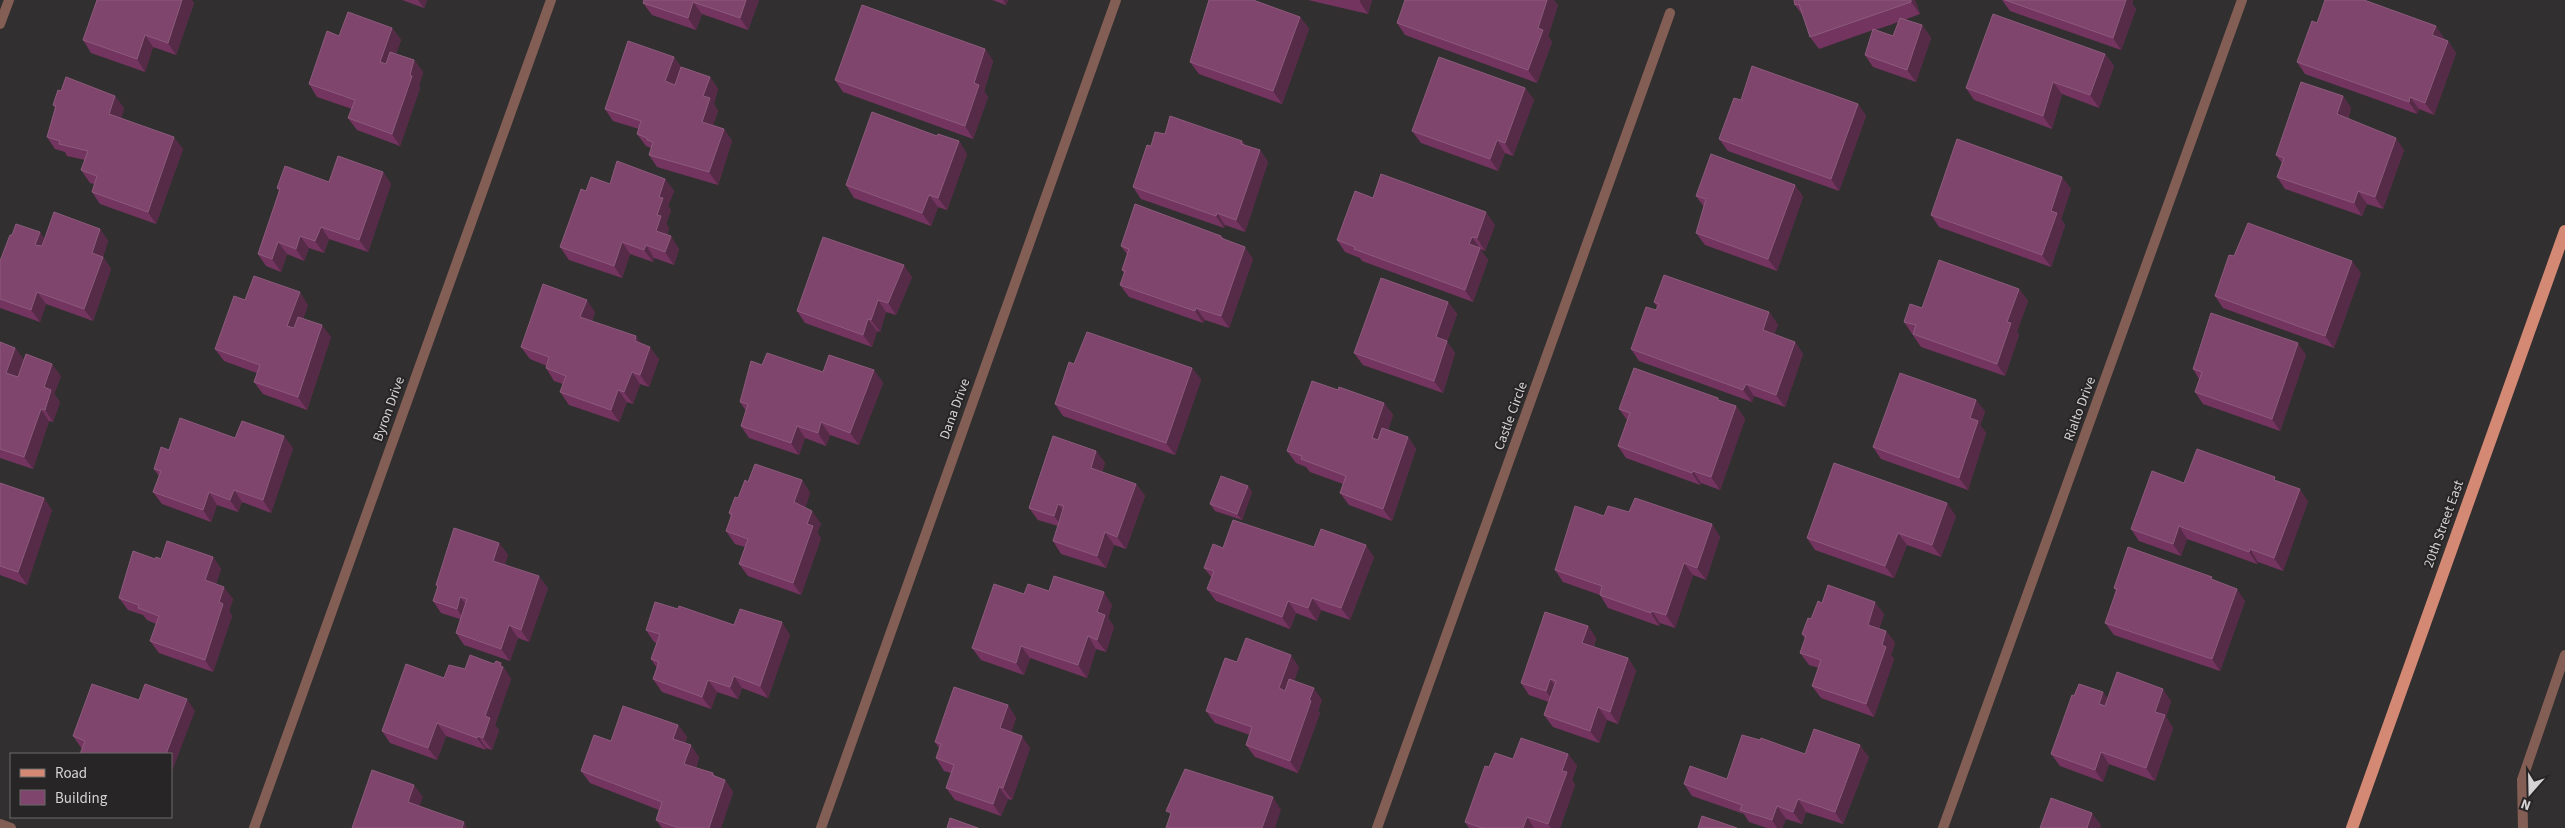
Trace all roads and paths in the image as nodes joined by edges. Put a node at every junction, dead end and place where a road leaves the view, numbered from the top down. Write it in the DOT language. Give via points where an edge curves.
graph roads {
  1 [pos="8,0"];
  2 [pos="551,0"];
  3 [pos="1116,0"];
  4 [pos="2242,0"];
  5 [pos="1670,13"];
  6 [pos="0,24"];
  7 [pos="2565,231"];
  8 [pos="2565,654"];
  9 [pos="0,824"];
  10 [pos="11,828"];
  11 [pos="254,828"];
  12 [pos="821,828"];
  13 [pos="1378,828"];
  14 [pos="1943,828"];
  15 [pos="2352,828"];
  16 [pos="2523,828"];
  1 -- 6 [label="street"];
  2 -- 11 [label="street, Byron Drive"];
  3 -- 12 [label="street, Dana Drive"];
  4 -- 14 [label="street, Rialto Drive"];
  5 -- 13 [label="street, Castle Circle"];
  7 -- 15 [label="main road, 20th Street East"];
  8 -- 16 [label="street" via="2522,780"];
  9 -- 10 [label="street"];
}
